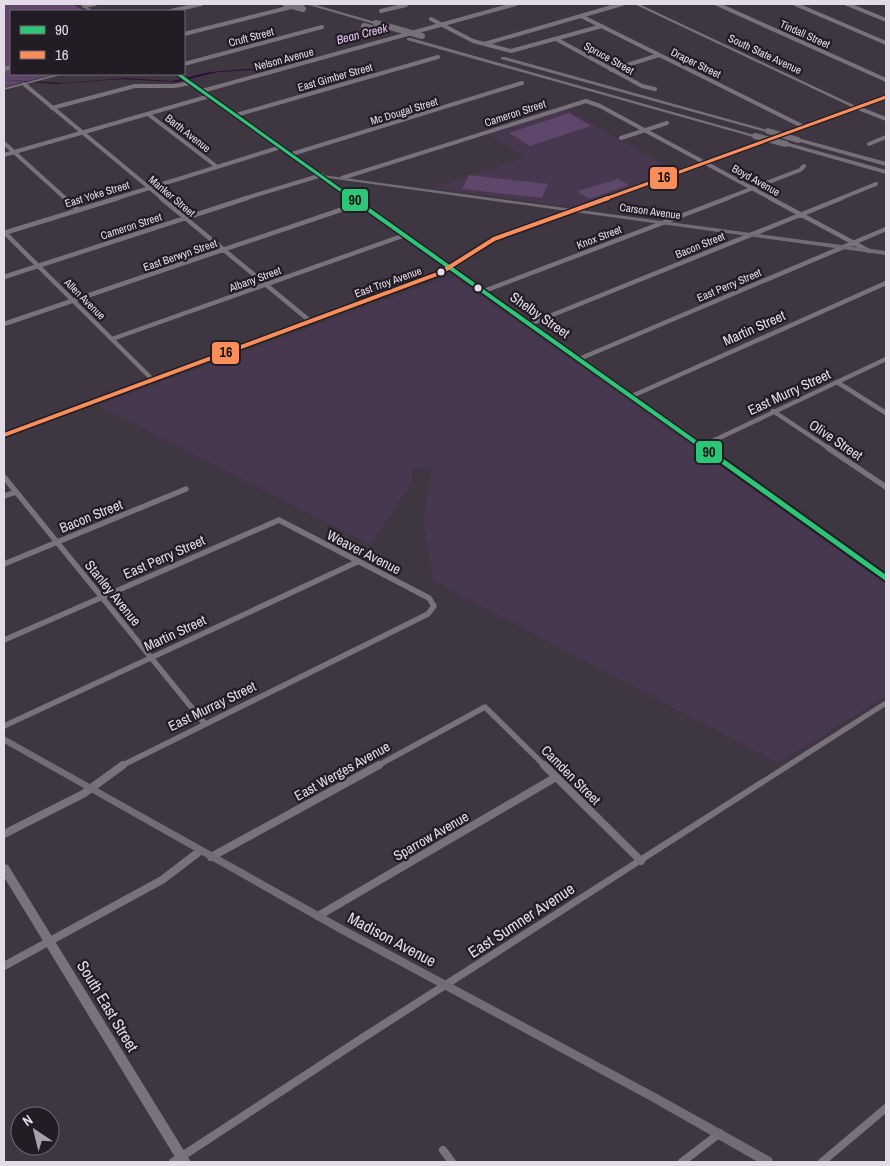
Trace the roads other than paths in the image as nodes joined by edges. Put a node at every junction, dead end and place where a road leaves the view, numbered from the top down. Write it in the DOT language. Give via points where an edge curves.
graph roads {
  1 [pos="95,4"];
  2 [pos="201,4"];
  3 [pos="285,4"];
  4 [pos="308,4"];
  5 [pos="405,4"];
  6 [pos="516,4"];
  7 [pos="622,4"];
  8 [pos="636,4"];
  9 [pos="716,4"];
  10 [pos="795,4"];
  11 [pos="847,4"];
  12 [pos="83,5"];
  13 [pos="303,6"];
  14 [pos="175,10"];
  15 [pos="381,11"];
  16 [pos="581,16"];
  17 [pos="431,18"];
  18 [pos="886,20"];
  19 [pos="441,24"];
  20 [pos="602,26"];
  21 [pos="322,27"];
  22 [pos="185,34"];
  23 [pos="556,39"];
  24 [pos="886,43"];
  25 [pos="484,44"];
  26 [pos="660,55"];
  27 [pos="438,57"];
  28 [pos="185,64"];
  29 [pos="611,70"];
  30 [pos="58,75"];
  31 [pos="180,75"];
  32 [pos="886,80"];
  33 [pos="190,82"];
  34 [pos="522,83"];
  35 [pos="26,84"];
  36 [pos="4,89"];
  37 [pos="655,89"];
  38 [pos="202,91"];
  39 [pos="210,96"];
  40 [pos="886,97"];
  41 [pos="580,101"];
  42 [pos="52,108"];
  43 [pos="858,108"];
  44 [pos="148,114"];
  45 [pos="236,115"];
  46 [pos="886,119"];
  47 [pos="667,123"];
  48 [pos="804,126"];
  49 [pos="645,130"];
  50 [pos="82,133"];
  51 [pos="886,137"];
  52 [pos="621,138"];
  53 [pos="4,143"];
  54 [pos="870,144"];
  55 [pos="281,147"];
  56 [pos="14,152"];
  57 [pos="292,154"];
  58 [pos="4,155"];
  59 [pos="706,163"];
  60 [pos="886,164"];
  61 [pos="216,166"];
  62 [pos="804,166"];
  63 [pos="886,172"];
  64 [pos="322,175"];
  65 [pos="342,178"];
  66 [pos="876,184"];
  67 [pos="148,188"];
  68 [pos="752,188"];
  69 [pos="361,203"];
  70 [pos="78,209"];
  71 [pos="574,211"];
  72 [pos="801,215"];
  73 [pos="185,218"];
  74 [pos="664,223"];
  75 [pos="886,229"];
  76 [pos="4,232"];
  77 [pos="405,234"];
  78 [pos="752,235"];
  79 [pos="855,243"];
  80 [pos="844,247"];
  81 [pos="224,250"];
  82 [pos="869,251"];
  83 [pos="886,253"];
  84 [pos="38,266"];
  85 [pos="451,267"];
  86 [pos="4,277"];
  87 [pos="886,283"];
  88 [pos="266,284"];
  89 [pos="484,291"];
  90 [pos="73,301"];
  91 [pos="310,321"];
  92 [pos="4,324"];
  93 [pos="530,324"];
  94 [pos="112,339"];
  95 [pos="579,359"];
  96 [pos="886,359"];
  97 [pos="153,380"];
  98 [pos="837,382"];
  99 [pos="632,396"];
  100 [pos="773,412"];
  101 [pos="886,412"];
  102 [pos="4,435"];
  103 [pos="702,446"];
  104 [pos="4,477"];
  105 [pos="886,487"];
  106 [pos="186,489"];
  107 [pos="16,492"];
  108 [pos="4,496"];
  109 [pos="279,520"];
  110 [pos="56,543"];
  111 [pos="357,562"];
  112 [pos="4,564"];
  113 [pos="886,578"];
  114 [pos="101,598"];
  115 [pos="434,606"];
  116 [pos="4,640"];
  117 [pos="150,658"];
  118 [pos="886,703"];
  119 [pos="484,707"];
  120 [pos="206,724"];
  121 [pos="4,726"];
  122 [pos="4,739"];
  123 [pos="556,777"];
  124 [pos="91,788"];
  125 [pos="4,834"];
  126 [pos="200,850"];
  127 [pos="211,856"];
  128 [pos="641,861"];
  129 [pos="4,868"];
  130 [pos="318,916"];
  131 [pos="49,941"];
  132 [pos="4,966"];
  133 [pos="446,984"];
  134 [pos="886,1108"];
  135 [pos="720,1133"];
  136 [pos="443,1150"];
  137 [pos="180,1160"];
  138 [pos="452,1162"];
  139 [pos="682,1162"];
  140 [pos="768,1162"];
  141 [pos="822,1162"];
  1 -- 12 [label="street"];
  2 -- 14 [label="street"];
  3 -- 13 [label="highway, bridge"];
  4 -- 60 [label="highway, bridge"];
  5 -- 15 [label="street"];
  6 -- 19 [label="street, Nelson Avenue"];
  7 -- 16 [label="street"];
  8 -- 43 [label="street, South State Avenue"];
  9 -- 32 [label="street, Tindall Street"];
  10 -- 24 [label="street"];
  11 -- 18 [label="street"];
  13 -- 22 [label="street"];
  13 -- 63 [label="highway, bridge" via="409,39"];
  16 -- 20 [label="street, Draper Street"];
  16 -- 25 [label="street"];
  17 -- 19 [label="street"];
  19 -- 25 [label="street"];
  19 -- 38 [label="street, Nelson Avenue"];
  20 -- 23 [label="street"];
  20 -- 26 [label="street, Draper Street"];
  21 -- 28 [label="street, Cruft Street"];
  23 -- 25 [label="street" via="515,51"];
  23 -- 29 [label="street, Spruce Street"];
  26 -- 29 [label="street"];
  26 -- 48 [label="street, Draper Street"];
  27 -- 45 [label="street, East Gimber Street"];
  29 -- 37 [label="street, Spruce Street"];
  30 -- 35 [label="street"];
  31 -- 33 [label="main road, Shelby Street"];
  33 -- 38 [label="main road, Shelby Street"];
  33 -- 42 [label="street" via="174,86 135,86"];
  34 -- 57 [label="street, Mc Dougal Street"];
  35 -- 36 [label="street"];
  35 -- 42 [label="street, Manker Street"];
  38 -- 39 [label="main road, Shelby Street"];
  39 -- 44 [label="street"];
  39 -- 45 [label="main road, Shelby Street"];
  40 -- 43 [label="main road, East Troy Avenue"];
  41 -- 49 [label="street, Boyd Avenue" via="600,106"];
  41 -- 65 [label="street, Cameron Street"];
  42 -- 50 [label="street, Manker Street"];
  43 -- 46 [label="street, South State Avenue"];
  43 -- 48 [label="main road, East Troy Avenue"];
  44 -- 50 [label="street"];
  44 -- 61 [label="street, Barth Avenue"];
  45 -- 55 [label="main road, Shelby Street"];
  47 -- 49 [label="street"];
  48 -- 59 [label="main road, East Troy Avenue"];
  49 -- 52 [label="street"];
  49 -- 59 [label="street, Boyd Avenue"];
  50 -- 56 [label="street"];
  50 -- 67 [label="street, Manker Street"];
  51 -- 54 [label="street"];
  53 -- 56 [label="street"];
  55 -- 57 [label="main road, Shelby Street"];
  55 -- 61 [label="street, East Yoke Street"];
  56 -- 58 [label="street"];
  56 -- 70 [label="street"];
  57 -- 64 [label="main road, Shelby Street"];
  59 -- 68 [label="street, Boyd Avenue"];
  59 -- 71 [label="main road, East Troy Avenue"];
  61 -- 67 [label="street, East Yoke Street"];
  62 -- 68 [label="street, Knox Street"];
  64 -- 65 [label="main road, Carson Avenue"];
  64 -- 69 [label="main road, Shelby Street"];
  64 -- 73 [label="street, Cameron Street"];
  65 -- 71 [label="main road, Carson Avenue"];
  66 -- 72 [label="street, Bacon Street"];
  67 -- 70 [label="street, East Yoke Street"];
  67 -- 73 [label="street, Manker Street"];
  68 -- 72 [label="street, Boyd Avenue"];
  68 -- 74 [label="street, Knox Street"];
  69 -- 77 [label="main road, Shelby Street"];
  69 -- 81 [label="street, East Berwyn Street"];
  70 -- 76 [label="street, East Yoke Street"];
  71 -- 74 [label="main road, Carson Avenue"];
  71 -- 85 [label="main road, East Troy Avenue" via="485,243"];
  72 -- 78 [label="street, Bacon Street"];
  72 -- 79 [label="street, Boyd Avenue"];
  73 -- 81 [label="street, Manker Street"];
  73 -- 84 [label="street, Cameron Street"];
  74 -- 78 [label="main road, Carson Avenue"];
  74 -- 89 [label="street, Knox Street"];
  75 -- 79 [label="street, East Perry Street"];
  76 -- 84 [label="street, Allen Avenue"];
  77 -- 85 [label="main road, Shelby Street"];
  77 -- 88 [label="street, Albany Street"];
  78 -- 80 [label="main road, Carson Avenue"];
  78 -- 93 [label="street, Bacon Street"];
  79 -- 80 [label="street, East Perry Street"];
  79 -- 82 [label="street, Boyd Avenue"];
  80 -- 82 [label="main road, Carson Avenue"];
  80 -- 95 [label="street, East Perry Street"];
  81 -- 88 [label="street, Manker Street"];
  81 -- 90 [label="street, East Berwyn Street"];
  82 -- 83 [label="main road, Carson Avenue"];
  84 -- 86 [label="street, Cameron Street"];
  84 -- 90 [label="street, Allen Avenue"];
  85 -- 89 [label="main road, Shelby Street"];
  85 -- 91 [label="main road, East Troy Avenue"];
  87 -- 99 [label="street, Martin Street"];
  88 -- 91 [label="street, Manker Street"];
  88 -- 94 [label="street, Albany Street"];
  89 -- 93 [label="main road, Shelby Street"];
  90 -- 92 [label="street, East Berwyn Street"];
  90 -- 94 [label="street, Allen Avenue"];
  91 -- 97 [label="main road, East Troy Avenue"];
  93 -- 95 [label="main road, Shelby Street"];
  94 -- 97 [label="street, Allen Avenue"];
  95 -- 99 [label="main road, Shelby Street"];
  96 -- 98 [label="street, East Murry Street"];
  97 -- 102 [label="main road, East Troy Avenue"];
  98 -- 100 [label="street, East Murry Street"];
  98 -- 101 [label="street"];
  99 -- 103 [label="main road, Shelby Street"];
  100 -- 103 [label="street, East Murry Street"];
  100 -- 105 [label="street, Olive Street"];
  103 -- 113 [label="main road, Shelby Street"];
  104 -- 107 [label="street, Stanley Avenue"];
  106 -- 110 [label="street, Bacon Street"];
  107 -- 108 [label="street"];
  107 -- 110 [label="street, Stanley Avenue"];
  109 -- 111 [label="street, Weaver Avenue"];
  109 -- 114 [label="street, East Perry Street"];
  110 -- 112 [label="street, Bacon Street"];
  110 -- 114 [label="street, Stanley Avenue"];
  111 -- 115 [label="street, Weaver Avenue" via="429,598"];
  111 -- 117 [label="street, Martin Street"];
  114 -- 116 [label="street, East Perry Street"];
  114 -- 117 [label="street, Stanley Avenue"];
  115 -- 120 [label="street, East Murray Street" via="428,614"];
  117 -- 120 [label="street, Stanley Avenue"];
  117 -- 121 [label="street, Martin Street"];
  118 -- 128 [label="street, East Sumner Avenue"];
  119 -- 123 [label="street, Camden Street"];
  119 -- 127 [label="street, East Werges Avenue"];
  120 -- 124 [label="street, East Murray Street" via="119,767"];
  122 -- 124 [label="main road, Madison Avenue"];
  123 -- 128 [label="street, Camden Street"];
  123 -- 130 [label="street, Sparrow Avenue"];
  124 -- 125 [label="street, East Murray Street"];
  124 -- 126 [label="main road, Madison Avenue"];
  126 -- 127 [label="main road, Madison Avenue"];
  126 -- 131 [label="street" via="162,880"];
  127 -- 130 [label="main road, Madison Avenue"];
  128 -- 133 [label="street, East Sumner Avenue"];
  129 -- 131 [label="main road, South East Street"];
  130 -- 133 [label="main road, Madison Avenue"];
  131 -- 132 [label="street"];
  131 -- 137 [label="main road, South East Street"];
  133 -- 135 [label="main road, Madison Avenue"];
  133 -- 137 [label="street, East Sumner Avenue"];
  134 -- 141 [label="street"];
  135 -- 139 [label="street"];
  135 -- 140 [label="main road, Madison Avenue"];
  136 -- 138 [label="street"];
}
